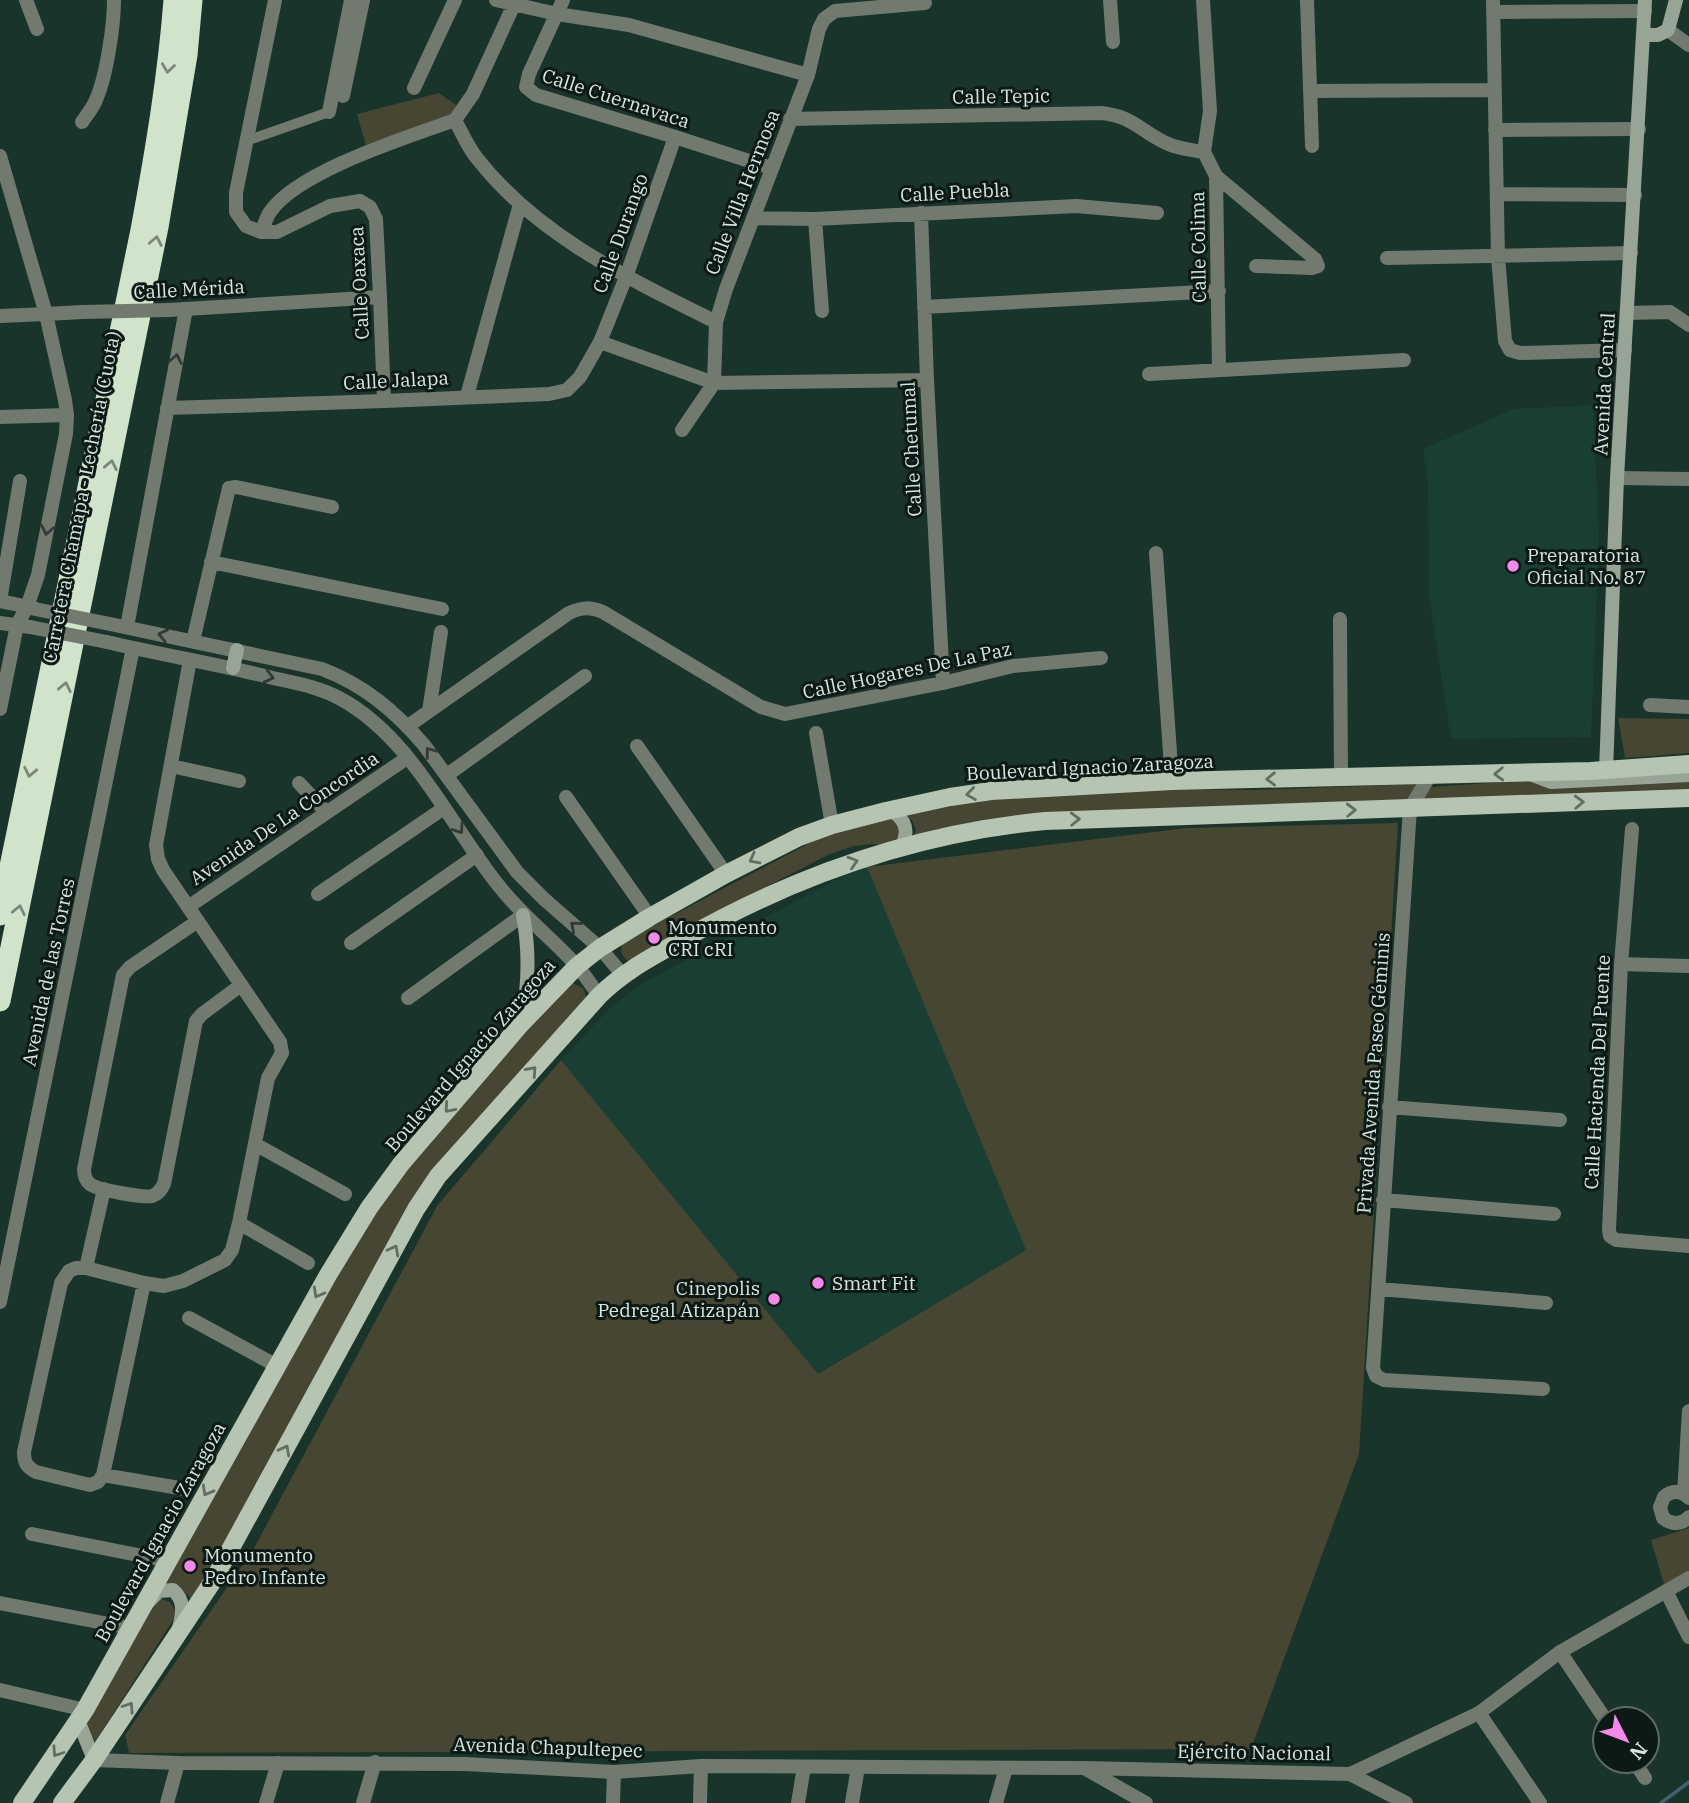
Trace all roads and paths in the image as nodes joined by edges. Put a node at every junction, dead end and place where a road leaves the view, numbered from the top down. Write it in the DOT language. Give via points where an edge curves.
graph roads {
  1 [pos="26,0"];
  2 [pos="114,0"];
  3 [pos="174,0"];
  4 [pos="191,0"];
  5 [pos="275,0"];
  6 [pos="351,0"];
  7 [pos="363,0"];
  8 [pos="455,0"];
  9 [pos="496,0"];
  10 [pos="563,0"];
  11 [pos="1110,0"];
  12 [pos="1203,0"];
  13 [pos="1307,0"];
  14 [pos="1676,0"];
  15 [pos="515,2"];
  16 [pos="925,3"];
  17 [pos="1493,6"];
  18 [pos="1645,6"];
  19 [pos="556,14"];
  20 [pos="37,29"];
  21 [pos="1668,30"];
  22 [pos="1644,35"];
  23 [pos="1113,42"];
  24 [pos="1689,45"];
  25 [pos="808,75"];
  26 [pos="414,88"];
  27 [pos="1494,90"];
  28 [pos="1310,91"];
  29 [pos="343,96"];
  30 [pos="329,112"];
  31 [pos="790,119"];
  32 [pos="455,120"];
  33 [pos="82,122"];
  34 [pos="1639,129"];
  35 [pos="1495,130"];
  36 [pos="675,137"];
  37 [pos="246,141"];
  38 [pos="1312,146"];
  39 [pos="1205,152"];
  40 [pos="0,156"];
  41 [pos="771,168"];
  42 [pos="1216,176"];
  43 [pos="1497,194"];
  44 [pos="1635,195"];
  45 [pos="520,204"];
  46 [pos="921,213"];
  47 [pos="1157,213"];
  48 [pos="754,218"];
  49 [pos="815,219"];
  50 [pos="261,232"];
  51 [pos="1631,253"];
  52 [pos="1498,257"];
  53 [pos="1387,258"];
  54 [pos="1256,266"];
  55 [pos="626,277"];
  56 [pos="1219,291"];
  57 [pos="380,297"];
  58 [pos="924,307"];
  59 [pos="186,309"];
  60 [pos="822,311"];
  61 [pos="1628,313"];
  62 [pos="46,314"];
  63 [pos="0,316"];
  64 [pos="716,322"];
  65 [pos="1689,325"];
  66 [pos="600,342"];
  67 [pos="1625,350"];
  68 [pos="1404,360"];
  69 [pos="1219,370"];
  70 [pos="1149,374"];
  71 [pos="927,380"];
  72 [pos="714,383"];
  73 [pos="467,396"];
  74 [pos="384,401"];
  75 [pos="167,408"];
  76 [pos="67,415"];
  77 [pos="0,417"];
  78 [pos="682,430"];
  79 [pos="1617,478"];
  80 [pos="1689,479"];
  81 [pos="20,481"];
  82 [pos="332,508"];
  83 [pos="1156,554"];
  84 [pos="211,562"];
  85 [pos="0,601"];
  86 [pos="31,608"];
  87 [pos="442,608"];
  88 [pos="1340,619"];
  89 [pos="0,622"];
  90 [pos="24,626"];
  91 [pos="127,627"];
  92 [pos="441,632"];
  93 [pos="193,641"];
  94 [pos="133,648"];
  95 [pos="237,650"];
  96 [pos="1101,657"];
  97 [pos="190,660"];
  98 [pos="233,668"];
  99 [pos="586,676"];
  100 [pos="943,683"];
  101 [pos="1650,705"];
  102 [pos="1689,707"];
  103 [pos="0,709"];
  104 [pos="429,711"];
  105 [pos="408,726"];
  106 [pos="816,733"];
  107 [pos="637,746"];
  108 [pos="407,758"];
  109 [pos="1689,764"];
  110 [pos="172,766"];
  111 [pos="1606,771"];
  112 [pos="1530,774"];
  113 [pos="447,775"];
  114 [pos="1689,775"];
  115 [pos="1429,776"];
  116 [pos="1341,778"];
  117 [pos="239,780"];
  118 [pos="1172,782"];
  119 [pos="299,783"];
  120 [pos="566,797"];
  121 [pos="1689,798"];
  122 [pos="444,808"];
  123 [pos="1410,808"];
  124 [pos="886,811"];
  125 [pos="326,812"];
  126 [pos="832,825"];
  127 [pos="1632,829"];
  128 [pos="901,848"];
  129 [pos="477,855"];
  130 [pos="726,874"];
  131 [pos="318,894"];
  132 [pos="188,907"];
  133 [pos="0,915"];
  134 [pos="523,915"];
  135 [pos="650,917"];
  136 [pos="198,921"];
  137 [pos="351,943"];
  138 [pos="600,948"];
  139 [pos="1621,964"];
  140 [pos="577,966"];
  141 [pos="1689,966"];
  142 [pos="622,974"];
  143 [pos="242,985"];
  144 [pos="599,996"];
  145 [pos="408,998"];
  146 [pos="0,1001"];
  147 [pos="520,1024"];
  148 [pos="1389,1107"];
  149 [pos="1560,1120"];
  150 [pos="255,1144"];
  151 [pos="104,1189"];
  152 [pos="345,1194"];
  153 [pos="1383,1200"];
  154 [pos="1554,1214"];
  155 [pos="239,1223"];
  156 [pos="1689,1246"];
  157 [pos="308,1264"];
  158 [pos="86,1268"];
  159 [pos="144,1283"];
  160 [pos="1379,1289"];
  161 [pos="0,1303"];
  162 [pos="1546,1303"];
  163 [pos="189,1318"];
  164 [pos="278,1366"];
  165 [pos="1543,1390"];
  166 [pos="1689,1411"];
  167 [pos="103,1475"];
  168 [pos="185,1489"];
  169 [pos="1687,1495"];
  170 [pos="1689,1517"];
  171 [pos="32,1534"];
  172 [pos="168,1562"];
  173 [pos="1689,1578"];
  174 [pos="1666,1591"];
  175 [pos="0,1603"];
  176 [pos="139,1612"];
  177 [pos="130,1628"];
  178 [pos="177,1636"];
  179 [pos="1689,1637"];
  180 [pos="1560,1652"];
  181 [pos="0,1690"];
  182 [pos="1596,1705"];
  183 [pos="1479,1713"];
  184 [pos="81,1715"];
  185 [pos="94,1759"];
  186 [pos="375,1762"];
  187 [pos="178,1763"];
  188 [pos="278,1763"];
  189 [pos="701,1766"];
  190 [pos="804,1767"];
  191 [pos="858,1767"];
  192 [pos="1006,1768"];
  193 [pos="1084,1768"];
  194 [pos="614,1772"];
  195 [pos="1350,1774"];
  196 [pos="1643,1775"];
  197 [pos="1645,1778"];
  198 [pos="22,1803"];
  199 [pos="62,1803"];
  200 [pos="167,1803"];
  201 [pos="266,1803"];
  202 [pos="363,1803"];
  203 [pos="614,1803"];
  204 [pos="700,1803"];
  205 [pos="798,1803"];
  206 [pos="852,1803"];
  207 [pos="996,1803"];
  208 [pos="1146,1803"];
  209 [pos="1406,1803"];
  210 [pos="1540,1803"];
  1 -- 20 [label="street"];
  2 -- 33 [label="street" via="100,90"];
  3 -- 133 [label="highway, Carretera Chamapa - Lechería (Cuota), one-way" via="141,230"];
  146 -- 4 [label="highway, Carretera Chamapa - Lechería (Cuota), one-way" via="158,227 187,55"];
  5 -- 37 [label="street"];
  6 -- 30 [label="street"];
  7 -- 29 [label="street"];
  8 -- 26 [label="street"];
  9 -- 15 [label="street"];
  10 -- 19 [label="street"];
  11 -- 23 [label="street"];
  12 -- 39 [label="street" via="1210,111"];
  13 -- 28 [label="street"];
  14 -- 21 [label="main road"];
  15 -- 19 [label="street"];
  15 -- 32 [label="street" via="473,94"];
  16 -- 25 [label="street, Calle Villa Hermosa" via="835,11 819,29"];
  17 -- 18 [label="street"];
  17 -- 27 [label="street"];
  18 -- 22 [label="main road, Avenida Central"];
  19 -- 25 [label="street" via="629,25"];
  19 -- 36 [label="street, Calle Cuernavaca" via="526,87 536,95"];
  21 -- 22 [label="main road"];
  21 -- 24 [label="street"];
  22 -- 34 [label="main road, Avenida Central"];
  25 -- 31 [label="street, Calle Villa Hermosa"];
  27 -- 28 [label="street"];
  27 -- 35 [label="street"];
  28 -- 38 [label="street"];
  30 -- 37 [label="street"];
  31 -- 39 [label="street, Calle Tepic" via="1101,113 1118,115 1166,143"];
  31 -- 41 [label="street, Calle Villa Hermosa"];
  32 -- 45 [label="street" via="474,155"];
  32 -- 50 [label="street" via="316,176 271,211"];
  34 -- 35 [label="street"];
  34 -- 44 [label="main road, Avenida Central"];
  35 -- 43 [label="street"];
  36 -- 41 [label="street, Calle Cuernavaca"];
  36 -- 55 [label="street, Calle Durango"];
  37 -- 50 [label="street" via="236,212 246,226"];
  39 -- 42 [label="street, Calle Colima"];
  40 -- 62 [label="street"];
  41 -- 48 [label="street, Calle Villa Hermosa"];
  42 -- 54 [label="street" via="1318,265"];
  42 -- 56 [label="street, Calle Colima"];
  43 -- 44 [label="street"];
  43 -- 52 [label="street"];
  44 -- 51 [label="main road, Avenida Central"];
  45 -- 55 [label="street"];
  45 -- 73 [label="street"];
  46 -- 47 [label="street, Calle Puebla" via="1076,206"];
  46 -- 49 [label="street, Calle Puebla"];
  46 -- 58 [label="street, Calle Chetumal"];
  48 -- 49 [label="street, Calle Puebla"];
  48 -- 64 [label="street, Calle Villa Hermosa"];
  49 -- 60 [label="street"];
  50 -- 57 [label="street, Calle Oaxaca" via="277,232 330,206 360,201 376,219"];
  51 -- 52 [label="street"];
  51 -- 61 [label="main road, Avenida Central"];
  52 -- 53 [label="street"];
  52 -- 67 [label="street" via="1505,341 1510,350"];
  55 -- 64 [label="street"];
  55 -- 66 [label="street, Calle Durango"];
  56 -- 58 [label="street"];
  56 -- 69 [label="street, Calle Colima"];
  57 -- 59 [label="street, Calle Mérida"];
  57 -- 74 [label="street, Calle Oaxaca"];
  58 -- 71 [label="street, Calle Chetumal"];
  59 -- 62 [label="street, Calle Mérida, bridge"];
  75 -- 59 [label="street, one-way"];
  61 -- 65 [label="street" via="1670,312"];
  61 -- 67 [label="main road, Avenida Central"];
  62 -- 63 [label="street, Calle Mérida"];
  62 -- 76 [label="street"];
  64 -- 72 [label="street, Calle Villa Hermosa"];
  66 -- 72 [label="street"];
  66 -- 73 [label="street, Calle Jalapa" via="567,390"];
  67 -- 79 [label="main road, Avenida Central"];
  68 -- 69 [label="street"];
  69 -- 70 [label="street"];
  71 -- 72 [label="street"];
  71 -- 100 [label="street, Calle Chetumal"];
  72 -- 78 [label="street"];
  73 -- 74 [label="street, Calle Jalapa"];
  74 -- 75 [label="street, Calle Jalapa"];
  75 -- 91 [label="street"];
  76 -- 77 [label="street"];
  76 -- 86 [label="street, one-way"];
  79 -- 80 [label="street"];
  79 -- 111 [label="main road, Avenida Central"];
  81 -- 85 [label="street"];
  82 -- 84 [label="street" via="229,488"];
  83 -- 118 [label="street"];
  84 -- 87 [label="street"];
  84 -- 93 [label="street"];
  85 -- 86 [label="street"];
  86 -- 90 [label="street"];
  86 -- 91 [label="street, bridge"];
  88 -- 116 [label="street"];
  89 -- 90 [label="street"];
  90 -- 94 [label="street, bridge"];
  90 -- 103 [label="street"];
  93 -- 91 [label="street, one-way"];
  92 -- 104 [label="street"];
  93 -- 95 [label="street"];
  94 -- 97 [label="street"];
  94 -- 161 [label="street, Avenida de las Torres"];
  95 -- 98 [label="main road"];
  95 -- 105 [label="street" via="346,678"];
  96 -- 100 [label="street, Calle Hogares De La Paz" via="1013,666"];
  97 -- 98 [label="street"];
  97 -- 110 [label="street, Avenida De La Concordia"];
  98 -- 108 [label="street, one-way" via="337,696 371,720"];
  99 -- 113 [label="street"];
  100 -- 104 [label="street, Calle Hogares De La Paz" via="797,713 773,712 592,607 579,608"];
  101 -- 102 [label="street"];
  104 -- 105 [label="street, Calle Hogares De La Paz"];
  113 -- 105 [label="street, one-way"];
  106 -- 126 [label="street"];
  107 -- 130 [label="street"];
  108 -- 122 [label="street"];
  108 -- 125 [label="street, Avenida De La Concordia"];
  109 -- 111 [label="main road, Boulevard Ignacio Zaragoza"];
  110 -- 117 [label="street"];
  110 -- 132 [label="street, Avenida De La Concordia" via="156,845 163,870"];
  111 -- 112 [label="main road, Boulevard Ignacio Zaragoza"];
  112 -- 114 [label="main road" via="1551,782"];
  112 -- 115 [label="main road, Boulevard Ignacio Zaragoza, one-way"];
  138 -- 113 [label="street, one-way" via="517,872"];
  115 -- 116 [label="main road, Boulevard Ignacio Zaragoza"];
  115 -- 123 [label="street, Privada Avenida Paseo Géminis"];
  116 -- 118 [label="main road, Boulevard Ignacio Zaragoza, one-way"];
  118 -- 124 [label="main road, Boulevard Ignacio Zaragoza, one-way" via="991,791"];
  119 -- 125 [label="street"];
  120 -- 135 [label="street"];
  123 -- 121 [label="main road, one-way"];
  122 -- 129 [label="street, one-way"];
  122 -- 131 [label="street"];
  128 -- 123 [label="main road, one-way" via="958,833 1045,821"];
  123 -- 148 [label="street, Privada Avenida Paseo Géminis"];
  124 -- 126 [label="main road, Boulevard Ignacio Zaragoza"];
  124 -- 128 [label="main road" via="905,824"];
  125 -- 132 [label="street, Avenida De La Concordia"];
  126 -- 130 [label="main road, Boulevard Ignacio Zaragoza, one-way" via="799,836"];
  127 -- 139 [label="street, Calle Hacienda Del Puente"];
  142 -- 128 [label="main road, one-way" via="786,886"];
  129 -- 134 [label="street"];
  129 -- 137 [label="street"];
  130 -- 135 [label="main road, Boulevard Ignacio Zaragoza"];
  132 -- 136 [label="street"];
  134 -- 140 [label="street"];
  134 -- 145 [label="street"];
  134 -- 147 [label="main road" via="529,970"];
  135 -- 138 [label="main road, Boulevard Ignacio Zaragoza"];
  136 -- 143 [label="street"];
  136 -- 151 [label="street" via="123,975 84,1169 89,1184"];
  138 -- 140 [label="main road, Boulevard Ignacio Zaragoza"];
  138 -- 142 [label="street"];
  139 -- 141 [label="street"];
  139 -- 156 [label="street, Calle Hacienda Del Puente" via="1610,1236"];
  140 -- 144 [label="street"];
  140 -- 147 [label="main road, Boulevard Ignacio Zaragoza"];
  142 -- 144 [label="main road"];
  143 -- 150 [label="street" via="282,1047 269,1072"];
  143 -- 151 [label="street" via="196,1021 160,1191 145,1196"];
  178 -- 144 [label="main road, one-way" via="233,1547 416,1209 452,1161"];
  147 -- 164 [label="main road, Boulevard Ignacio Zaragoza, one-way" via="369,1208"];
  148 -- 149 [label="street"];
  148 -- 153 [label="street, Privada Avenida Paseo Géminis"];
  150 -- 152 [label="street"];
  150 -- 155 [label="street"];
  151 -- 158 [label="street"];
  153 -- 154 [label="street"];
  153 -- 160 [label="street, Privada Avenida Paseo Géminis"];
  155 -- 157 [label="street"];
  155 -- 159 [label="street" via="225,1260 172,1284"];
  158 -- 159 [label="street"];
  158 -- 167 [label="street" via="69,1271 61,1283 24,1461 36,1472 90,1485"];
  159 -- 167 [label="street"];
  160 -- 162 [label="street"];
  160 -- 165 [label="street, Privada Avenida Paseo Géminis" via="1376,1376"];
  163 -- 164 [label="street"];
  164 -- 172 [label="main road, Boulevard Ignacio Zaragoza, one-way"];
  166 -- 169 [label="street"];
  167 -- 168 [label="street"];
  169 -- 170 [label="street" via="1674,1491 1664,1497 1661,1513 1673,1523"];
  171 -- 172 [label="street"];
  172 -- 176 [label="main road, Boulevard Ignacio Zaragoza"];
  173 -- 174 [label="street, Ejército Nacional"];
  174 -- 179 [label="street"];
  174 -- 180 [label="street, Ejército Nacional"];
  175 -- 177 [label="street"];
  176 -- 177 [label="main road, Boulevard Ignacio Zaragoza"];
  176 -- 178 [label="main road" via="159,1591 173,1590 183,1607"];
  177 -- 184 [label="main road, Boulevard Ignacio Zaragoza"];
  185 -- 178 [label="main road, one-way"];
  180 -- 182 [label="street"];
  180 -- 183 [label="street, Ejército Nacional"];
  181 -- 184 [label="street"];
  183 -- 195 [label="street, Ejército Nacional"];
  183 -- 210 [label="street"];
  184 -- 185 [label="main road"];
  184 -- 198 [label="main road, Boulevard Ignacio Zaragoza, one-way"];
  185 -- 187 [label="street, Avenida Chapultepec"];
  185 -- 199 [label="main road"];
  186 -- 188 [label="street, Avenida Chapultepec"];
  186 -- 194 [label="street, Avenida Chapultepec"];
  186 -- 202 [label="street"];
  187 -- 188 [label="street, Avenida Chapultepec"];
  187 -- 200 [label="street"];
  188 -- 201 [label="street"];
  189 -- 190 [label="street, Avenida Chapultepec"];
  189 -- 194 [label="street, Avenida Chapultepec"];
  189 -- 204 [label="street"];
  190 -- 191 [label="street, Avenida Chapultepec"];
  190 -- 205 [label="street"];
  191 -- 192 [label="street, Avenida Chapultepec"];
  191 -- 206 [label="street"];
  192 -- 193 [label="street, Avenida Chapultepec"];
  192 -- 207 [label="street"];
  193 -- 195 [label="street, Ejército Nacional"];
  193 -- 208 [label="street"];
  194 -- 203 [label="street"];
  195 -- 209 [label="street"];
  196 -- 197 [label="street"];
}
